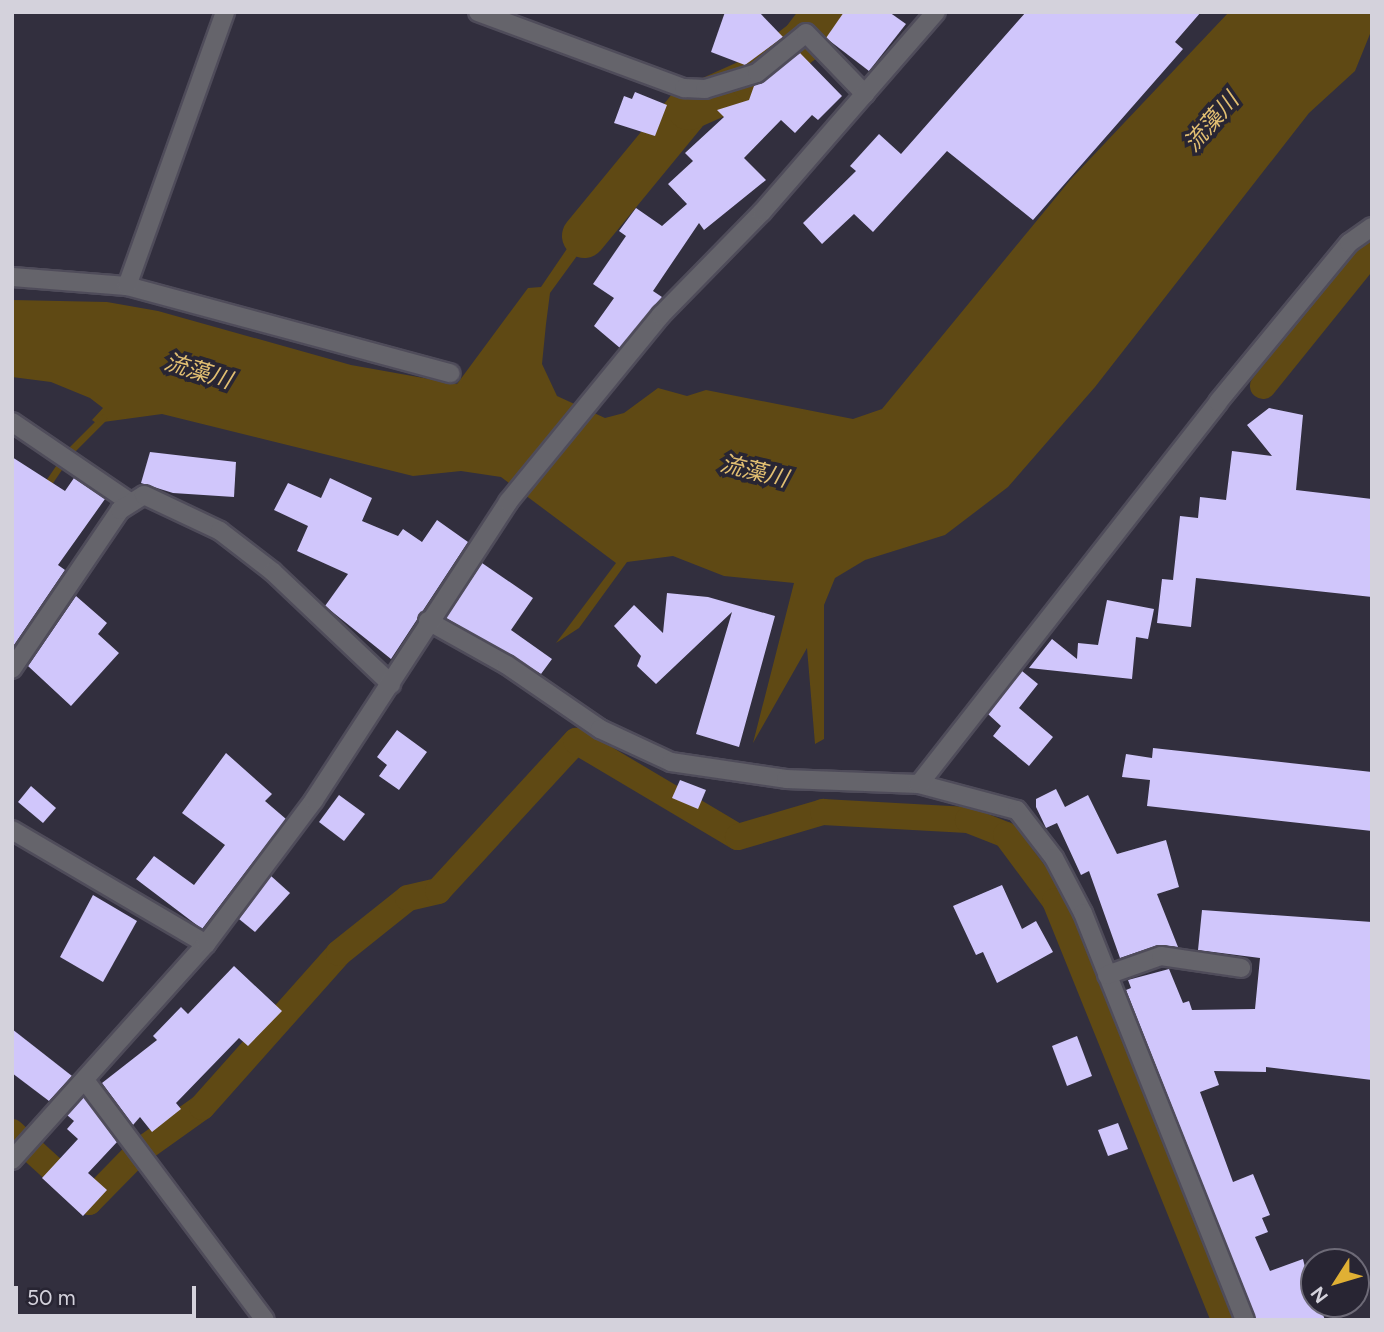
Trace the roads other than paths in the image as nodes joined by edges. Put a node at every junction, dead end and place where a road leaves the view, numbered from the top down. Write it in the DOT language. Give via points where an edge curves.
graph roads {
  1 [pos="225,12"];
  2 [pos="478,12"];
  3 [pos="936,12"];
  4 [pos="865,94"];
  5 [pos="1372,228"];
  6 [pos="12,278"];
  7 [pos="127,286"];
  8 [pos="450,373"];
  9 [pos="12,422"];
  10 [pos="131,503"];
  11 [pos="428,621"];
  12 [pos="12,669"];
  13 [pos="391,684"];
  14 [pos="919,784"];
  15 [pos="12,830"];
  16 [pos="206,944"];
  17 [pos="1241,968"];
  18 [pos="1107,975"];
  19 [pos="87,1083"];
  20 [pos="12,1160"];
  21 [pos="265,1320"];
  22 [pos="1245,1320"];
  1 -- 7 [label="street"];
  2 -- 4 [label="street" via="694,88 757,73 812,39"];
  3 -- 4 [label="street"];
  4 -- 11 [label="street" via="762,212 661,315 508,502"];
  5 -- 14 [label="street" via="1349,243 1218,402"];
  6 -- 7 [label="street"];
  7 -- 8 [label="street"];
  9 -- 10 [label="street"];
  10 -- 12 [label="street" via="120,510"];
  10 -- 13 [label="street" via="144,495 220,531 273,572"];
  11 -- 13 [label="street"];
  11 -- 14 [label="street" via="507,665 600,730 671,762 786,779"];
  13 -- 16 [label="street"];
  14 -- 18 [label="street" via="1007,805 1034,828 1083,914"];
  15 -- 16 [label="street"];
  16 -- 19 [label="street"];
  17 -- 18 [label="street" via="1161,956"];
  18 -- 22 [label="street"];
  19 -- 20 [label="street"];
  19 -- 21 [label="street" via="150,1161"];
}
